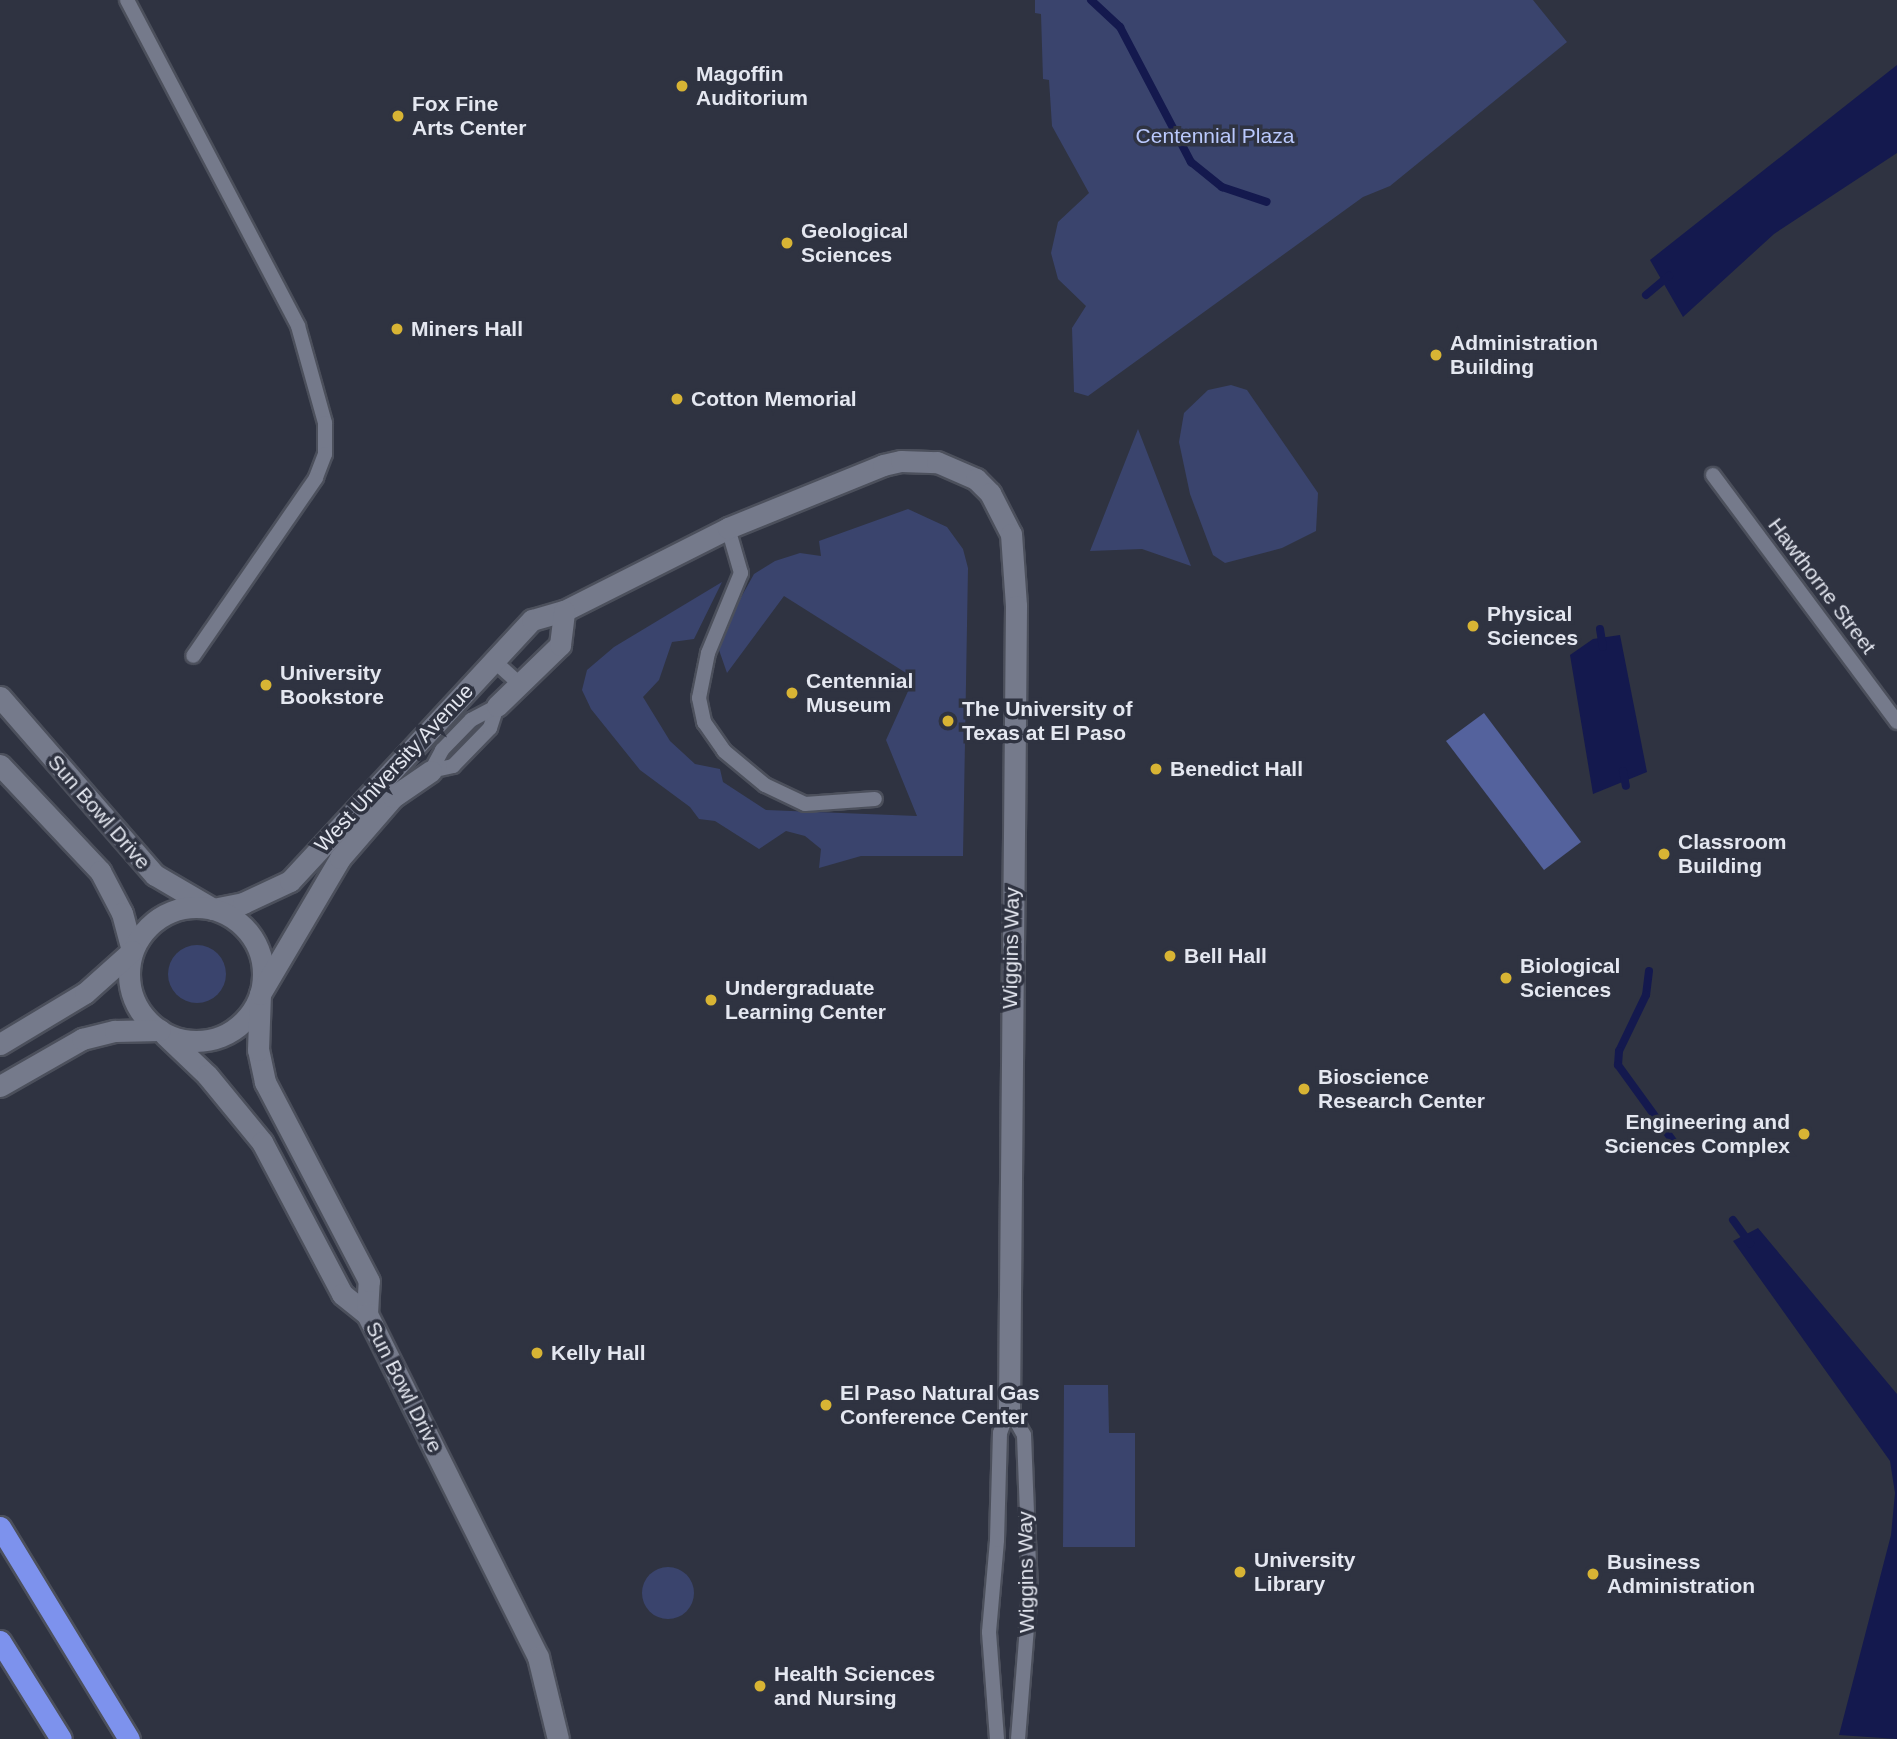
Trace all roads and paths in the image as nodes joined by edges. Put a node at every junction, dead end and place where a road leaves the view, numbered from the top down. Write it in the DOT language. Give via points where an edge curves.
graph roads {
  1 [pos="127,0"];
  2 [pos="1713,475"];
  3 [pos="990,493"];
  4 [pos="728,528"];
  5 [pos="564,611"];
  6 [pos="192,656"];
  7 [pos="493,660"];
  8 [pos="521,685"];
  9 [pos="0,696"];
  10 [pos="497,706"];
  11 [pos="1897,722"];
  12 [pos="0,765"];
  13 [pos="430,771"];
  14 [pos="875,799"];
  15 [pos="213,909"];
  16 [pos="132,951"];
  17 [pos="261,994"];
  18 [pos="160,1030"];
  19 [pos="0,1044"];
  20 [pos="0,1086"];
  21 [pos="367,1314"];
  22 [pos="1009,1408"];
  23 [pos="0,1527"];
  24 [pos="0,1641"];
  25 [pos="61,1739"];
  26 [pos="129,1739"];
  27 [pos="558,1739"];
  28 [pos="997,1739"];
  29 [pos="1018,1739"];
  1 -- 6 [label="lane" via="298,326 325,423 325,454 316,478"];
  2 -- 11 [label="lane, Hawthorne Street"];
  3 -- 4 [label="street, West University Avenue" via="959,470 937,462 901,461"];
  3 -- 22 [label="street, Wiggins Way" via="1011,534 1016,606"];
  4 -- 5 [label="street, West University Avenue"];
  4 -- 14 [label="lane" via="741,573 708,653 699,698 704,722 724,751 765,785 805,804"];
  5 -- 7 [label="street, West University Avenue" via="531,620"];
  5 -- 8 [label="street, West University Avenue" via="560,645"];
  7 -- 8 [label="lane"];
  7 -- 15 [label="street, West University Avenue" via="290,880 256,899"];
  8 -- 10 [label="street, West University Avenue"];
  9 -- 15 [label="street, Sun Bowl Drive" via="134,856 176,890"];
  10 -- 13 [label="lane, West University Avenue" via="490,728 453,766"];
  12 -- 16 [label="street, Sun Bowl Drive" via="100,871 122,913"];
  13 -- 17 [label="street, West University Avenue" via="393,797 340,858"];
  15 -- 16 [label="street" via="197,907 167,914 144,933"];
  15 -- 17 [label="street" via="239,922 258,945"];
  16 -- 18 [label="street" via="131,989 144,1016"];
  16 -- 19 [label="street" via="85,993"];
  17 -- 18 [label="street" via="248,1016 225,1035 196,1041"];
  17 -- 21 [label="street, Sun Bowl Drive" via="258,1050 265,1082 369,1281"];
  18 -- 20 [label="street" via="115,1031 82,1039"];
  18 -- 21 [label="street" via="207,1075 256,1134 342,1294"];
  21 -- 27 [label="street, Sun Bowl Drive" via="538,1657"];
  22 -- 28 [label="lane, Wiggins Way" via="1000,1433 989,1632"];
  22 -- 29 [label="lane, Wiggins Way" via="1024,1436 1030,1590"];
  23 -- 26 [label="highway"];
  24 -- 25 [label="highway"];
}
